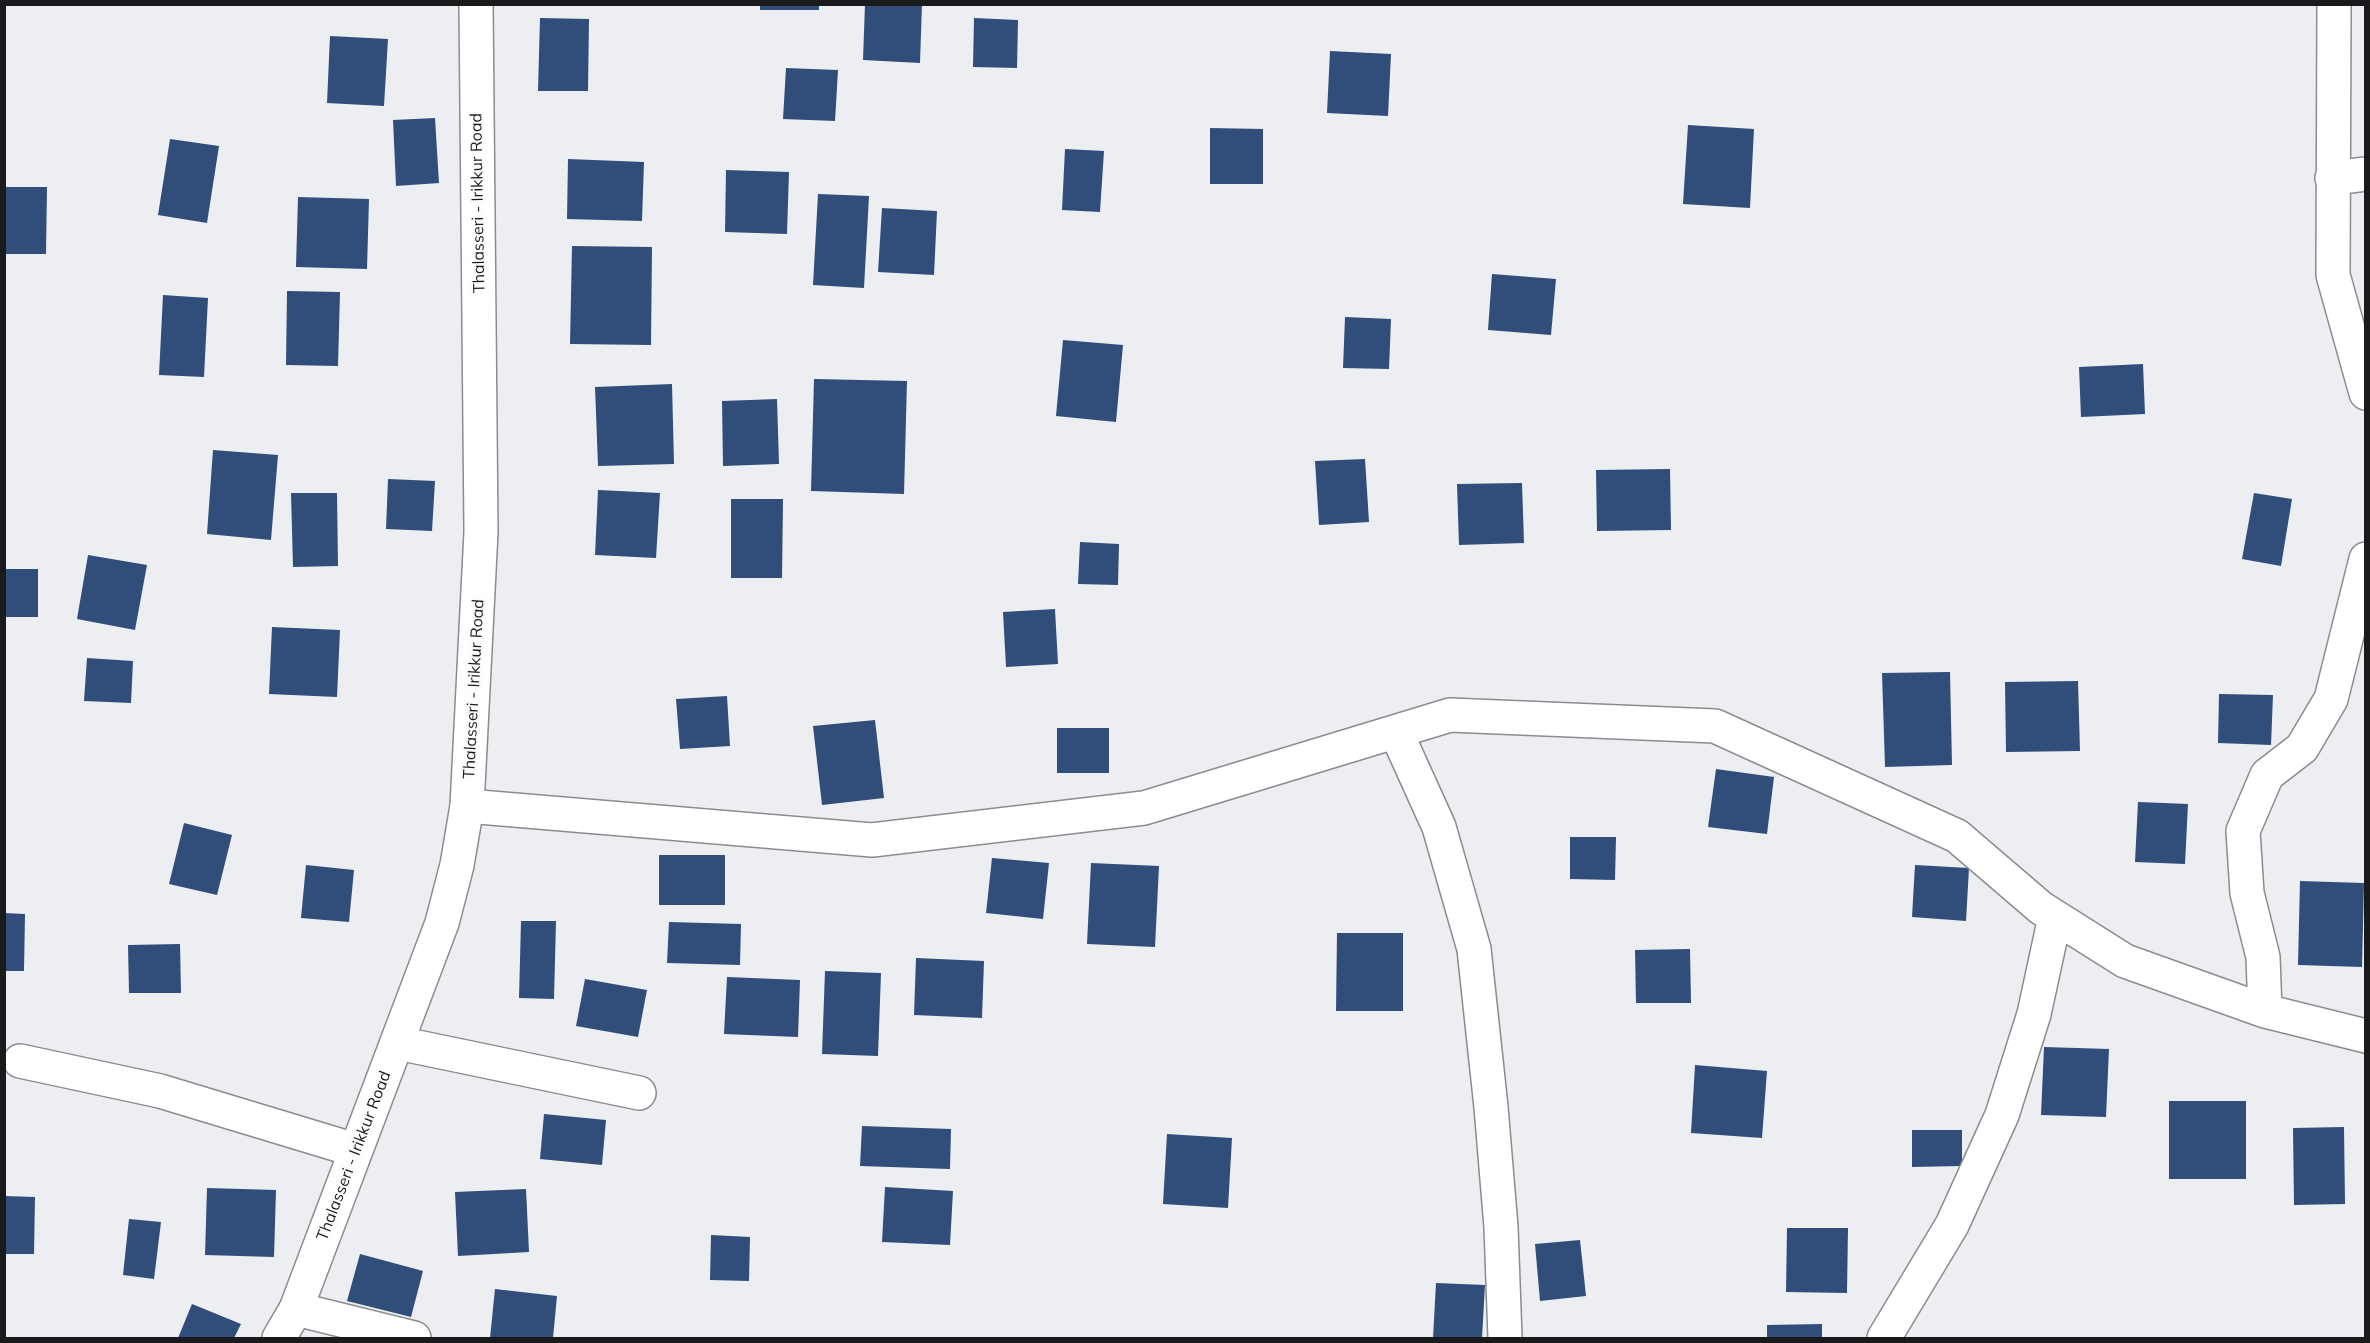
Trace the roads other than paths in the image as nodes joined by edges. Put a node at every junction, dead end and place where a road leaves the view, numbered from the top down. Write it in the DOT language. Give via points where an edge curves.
graph roads {
  1 [pos="476,4"];
  2 [pos="2334,4"];
  3 [pos="2366,174"];
  4 [pos="2332,178"];
  5 [pos="2366,393"];
  6 [pos="2366,559"];
  7 [pos="1396,732"];
  8 [pos="467,806"];
  9 [pos="2055,917"];
  10 [pos="2265,1011"];
  11 [pos="2366,1036"];
  12 [pos="398,1043"];
  13 [pos="20,1061"];
  14 [pos="639,1093"];
  15 [pos="355,1150"];
  16 [pos="296,1309"];
  17 [pos="279,1338"];
  18 [pos="414,1338"];
  19 [pos="1505,1338"];
  20 [pos="1884,1338"];
  1 -- 8 [label="street, Thalasseri - Irikkur Road" via="481,532"];
  2 -- 4 [label="street"];
  3 -- 4 [label="street"];
  4 -- 5 [label="street" via="2333,275"];
  6 -- 10 [label="street" via="2331,699 2302,748 2267,775 2243,831 2247,893 2263,957"];
  7 -- 8 [label="street" via="1144,808 872,840"];
  7 -- 9 [label="street" via="1450,715 1714,726 1957,836"];
  7 -- 19 [label="street" via="1439,827 1474,949 1498,1194"];
  8 -- 12 [label="street, Thalasseri - Irikkur Road" via="449,900"];
  9 -- 10 [label="street" via="2125,961"];
  9 -- 20 [label="street" via="2034,1014 2002,1115 1952,1224"];
  10 -- 11 [label="street"];
  12 -- 14 [label="street"];
  12 -- 15 [label="street, Thalasseri - Irikkur Road"];
  13 -- 15 [label="street" via="160,1091"];
  15 -- 16 [label="street, Thalasseri - Irikkur Road"];
  16 -- 17 [label="street, Thalasseri - Irikkur Road"];
  16 -- 18 [label="street"];
}
